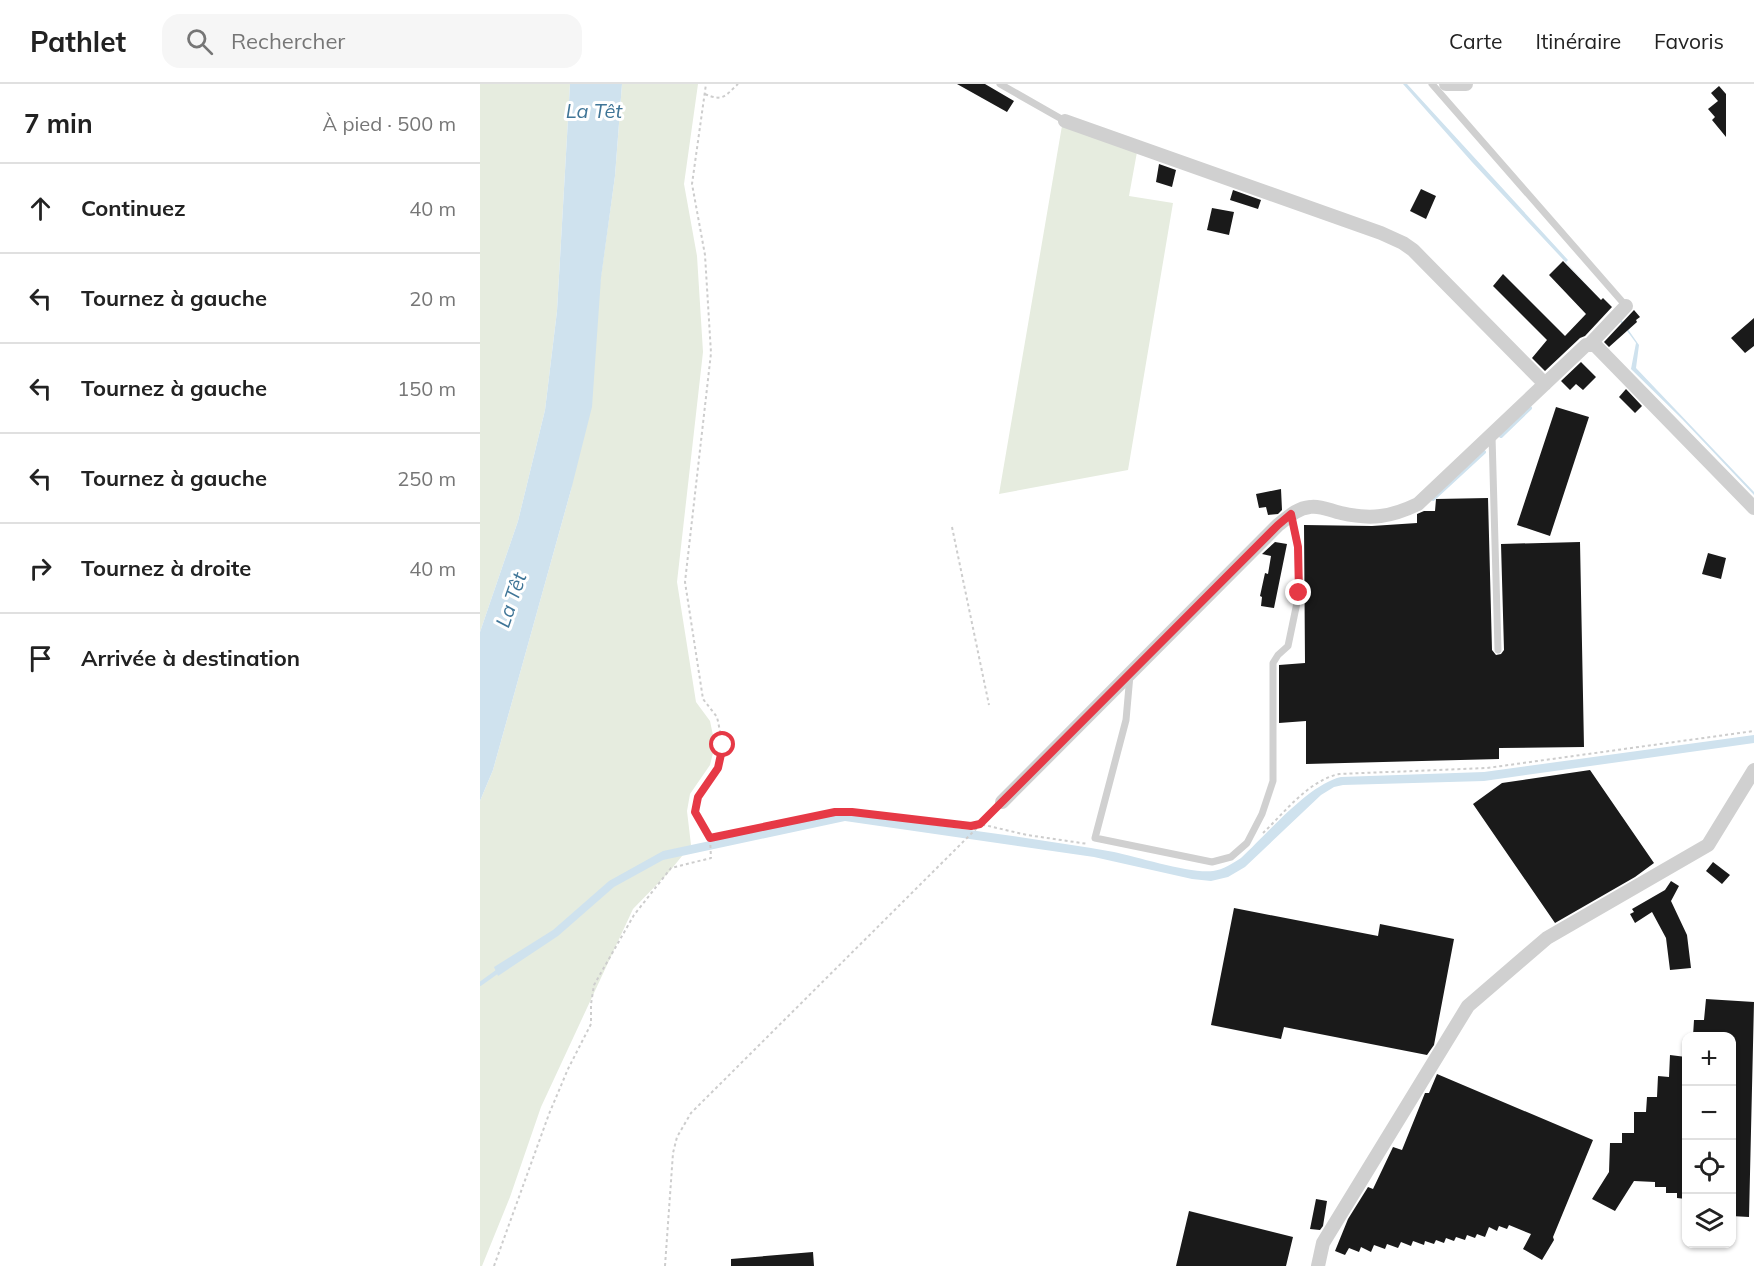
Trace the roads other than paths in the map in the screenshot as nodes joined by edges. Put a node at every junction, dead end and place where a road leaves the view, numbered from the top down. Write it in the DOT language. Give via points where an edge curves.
graph roads {
  1 [pos="1000,84"];
  2 [pos="1432,84"];
  3 [pos="1446,84"];
  4 [pos="1466,84"];
  5 [pos="1065,121"];
  6 [pos="1626,306"];
  7 [pos="1590,344"];
  8 [pos="1545,384"];
  9 [pos="1492,436"];
  10 [pos="1754,507"];
  11 [pos="1291,514"];
  12 [pos="1498,650"];
  13 [pos="1130,674"];
  14 [pos="1754,770"];
  15 [pos="1002,802"];
  16 [pos="1318,1266"];
  1 -- 5 [label="lane"];
  2 -- 6 [label="lane"];
  3 -- 4 [label="street"];
  5 -- 8 [label="street" via="1403,243"];
  6 -- 7 [label="street"];
  7 -- 8 [label="street"];
  7 -- 10 [label="street"];
  8 -- 9 [label="street"];
  9 -- 11 [label="street" via="1418,504 1394,515 1354,516 1311,506"];
  9 -- 12 [label="lane"];
  11 -- 13 [label="street"];
  11 -- 13 [label="lane" via="1298,547 1299,593 1288,646 1273,663 1273,781 1247,843 1231,857 1212,862 1095,838 1126,720"];
  13 -- 15 [label="street"];
  14 -- 16 [label="street" via="1708,845 1547,938 1468,1006 1323,1243"];
}
